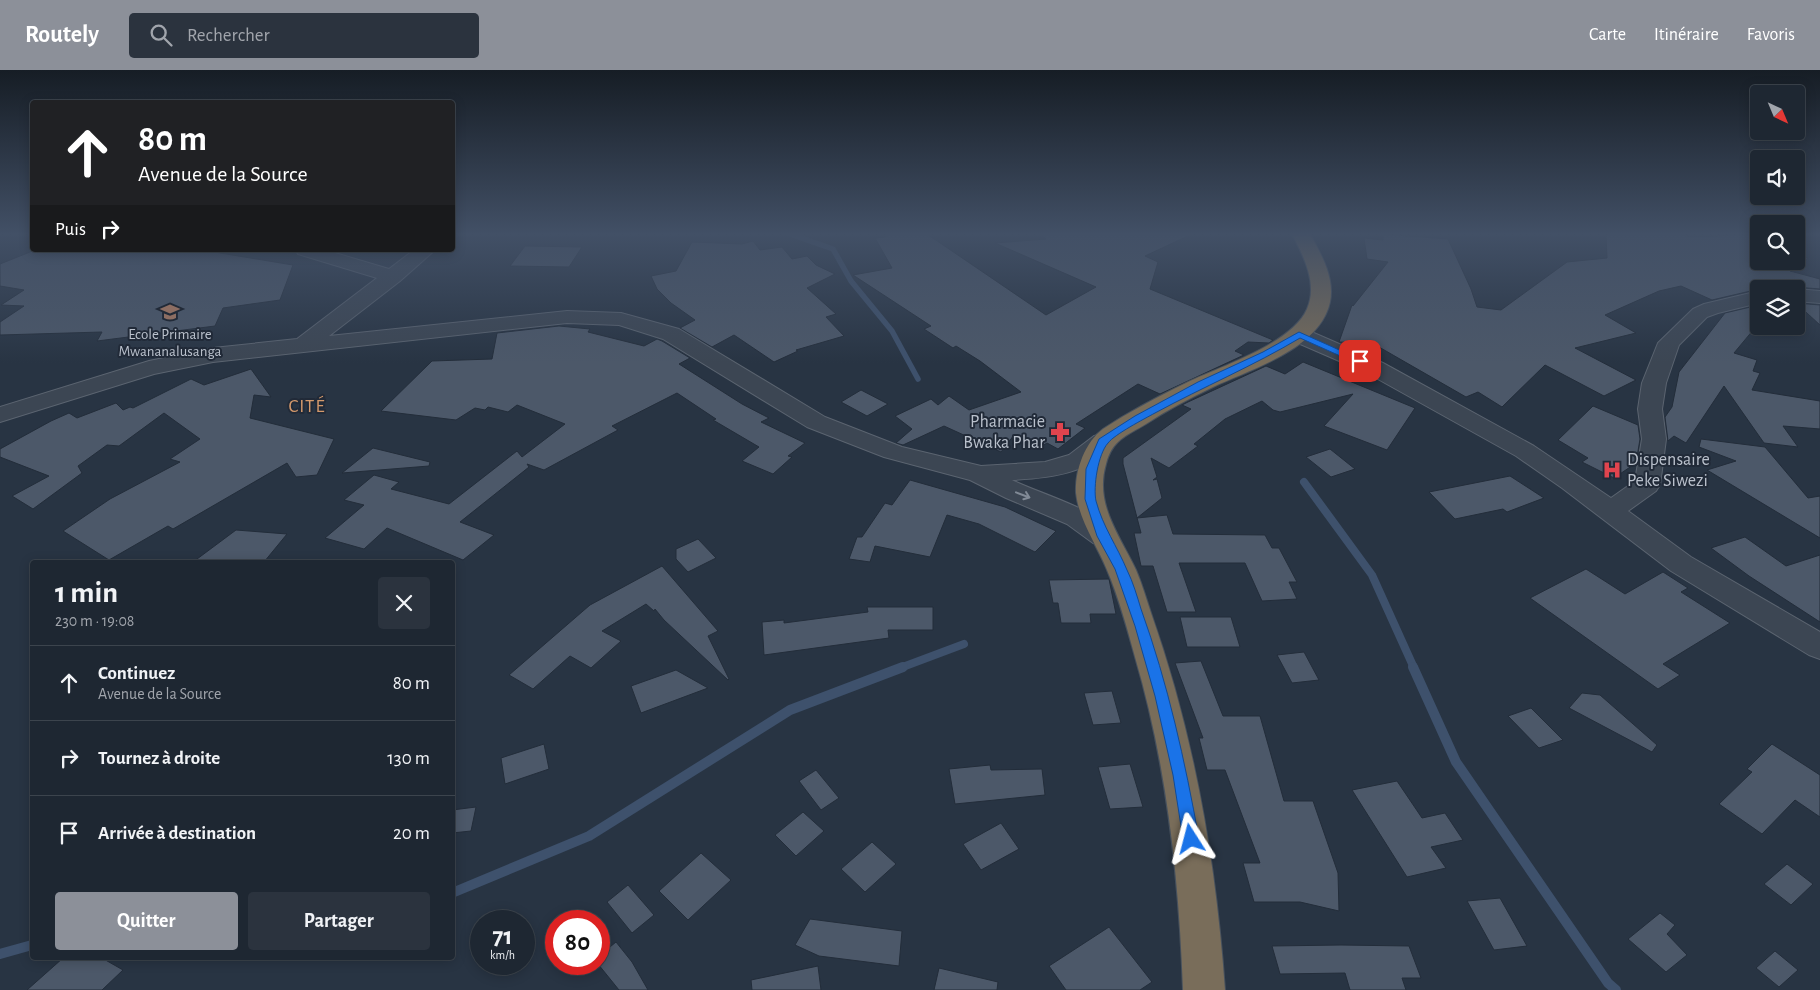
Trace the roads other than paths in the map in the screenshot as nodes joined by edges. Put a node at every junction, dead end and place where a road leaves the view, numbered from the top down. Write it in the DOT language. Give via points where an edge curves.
graph roads {
  1 [pos="393,277"];
  2 [pos="1318,277"];
  3 [pos="1805,296"];
  4 [pos="1820,297"];
  5 [pos="1750,299"];
  6 [pos="1299,335"];
  7 [pos="305,344"];
  8 [pos="0,415"];
  9 [pos="1103,441"];
  10 [pos="979,474"];
  11 [pos="1611,511"];
  12 [pos="1103,536"];
  13 [pos="1820,647"];
  14 [pos="1204,990"];
  1 -- 7 [label="street"];
  2 -- 6 [label="highway" via="1317,311"];
  3 -- 4 [label="street"];
  5 -- 11 [label="street" via="1700,313 1669,343 1654,382 1650,409 1654,439 1647,485"];
  6 -- 9 [label="highway" via="1201,384"];
  6 -- 11 [label="street" via="1375,368 1457,412 1525,451"];
  7 -- 8 [label="street" via="213,355 149,368"];
  7 -- 10 [label="street" via="567,317 621,319 671,334 816,422 893,452"];
  9 -- 10 [label="street" via="1078,461 1046,470"];
  9 -- 12 [label="highway" via="1091,469 1090,499"];
  10 -- 12 [label="street, one-way" via="1076,518"];
  11 -- 13 [label="street" via="1681,564"];
  12 -- 14 [label="highway" via="1121,569 1141,626 1162,696 1180,775 1194,856"];
}
